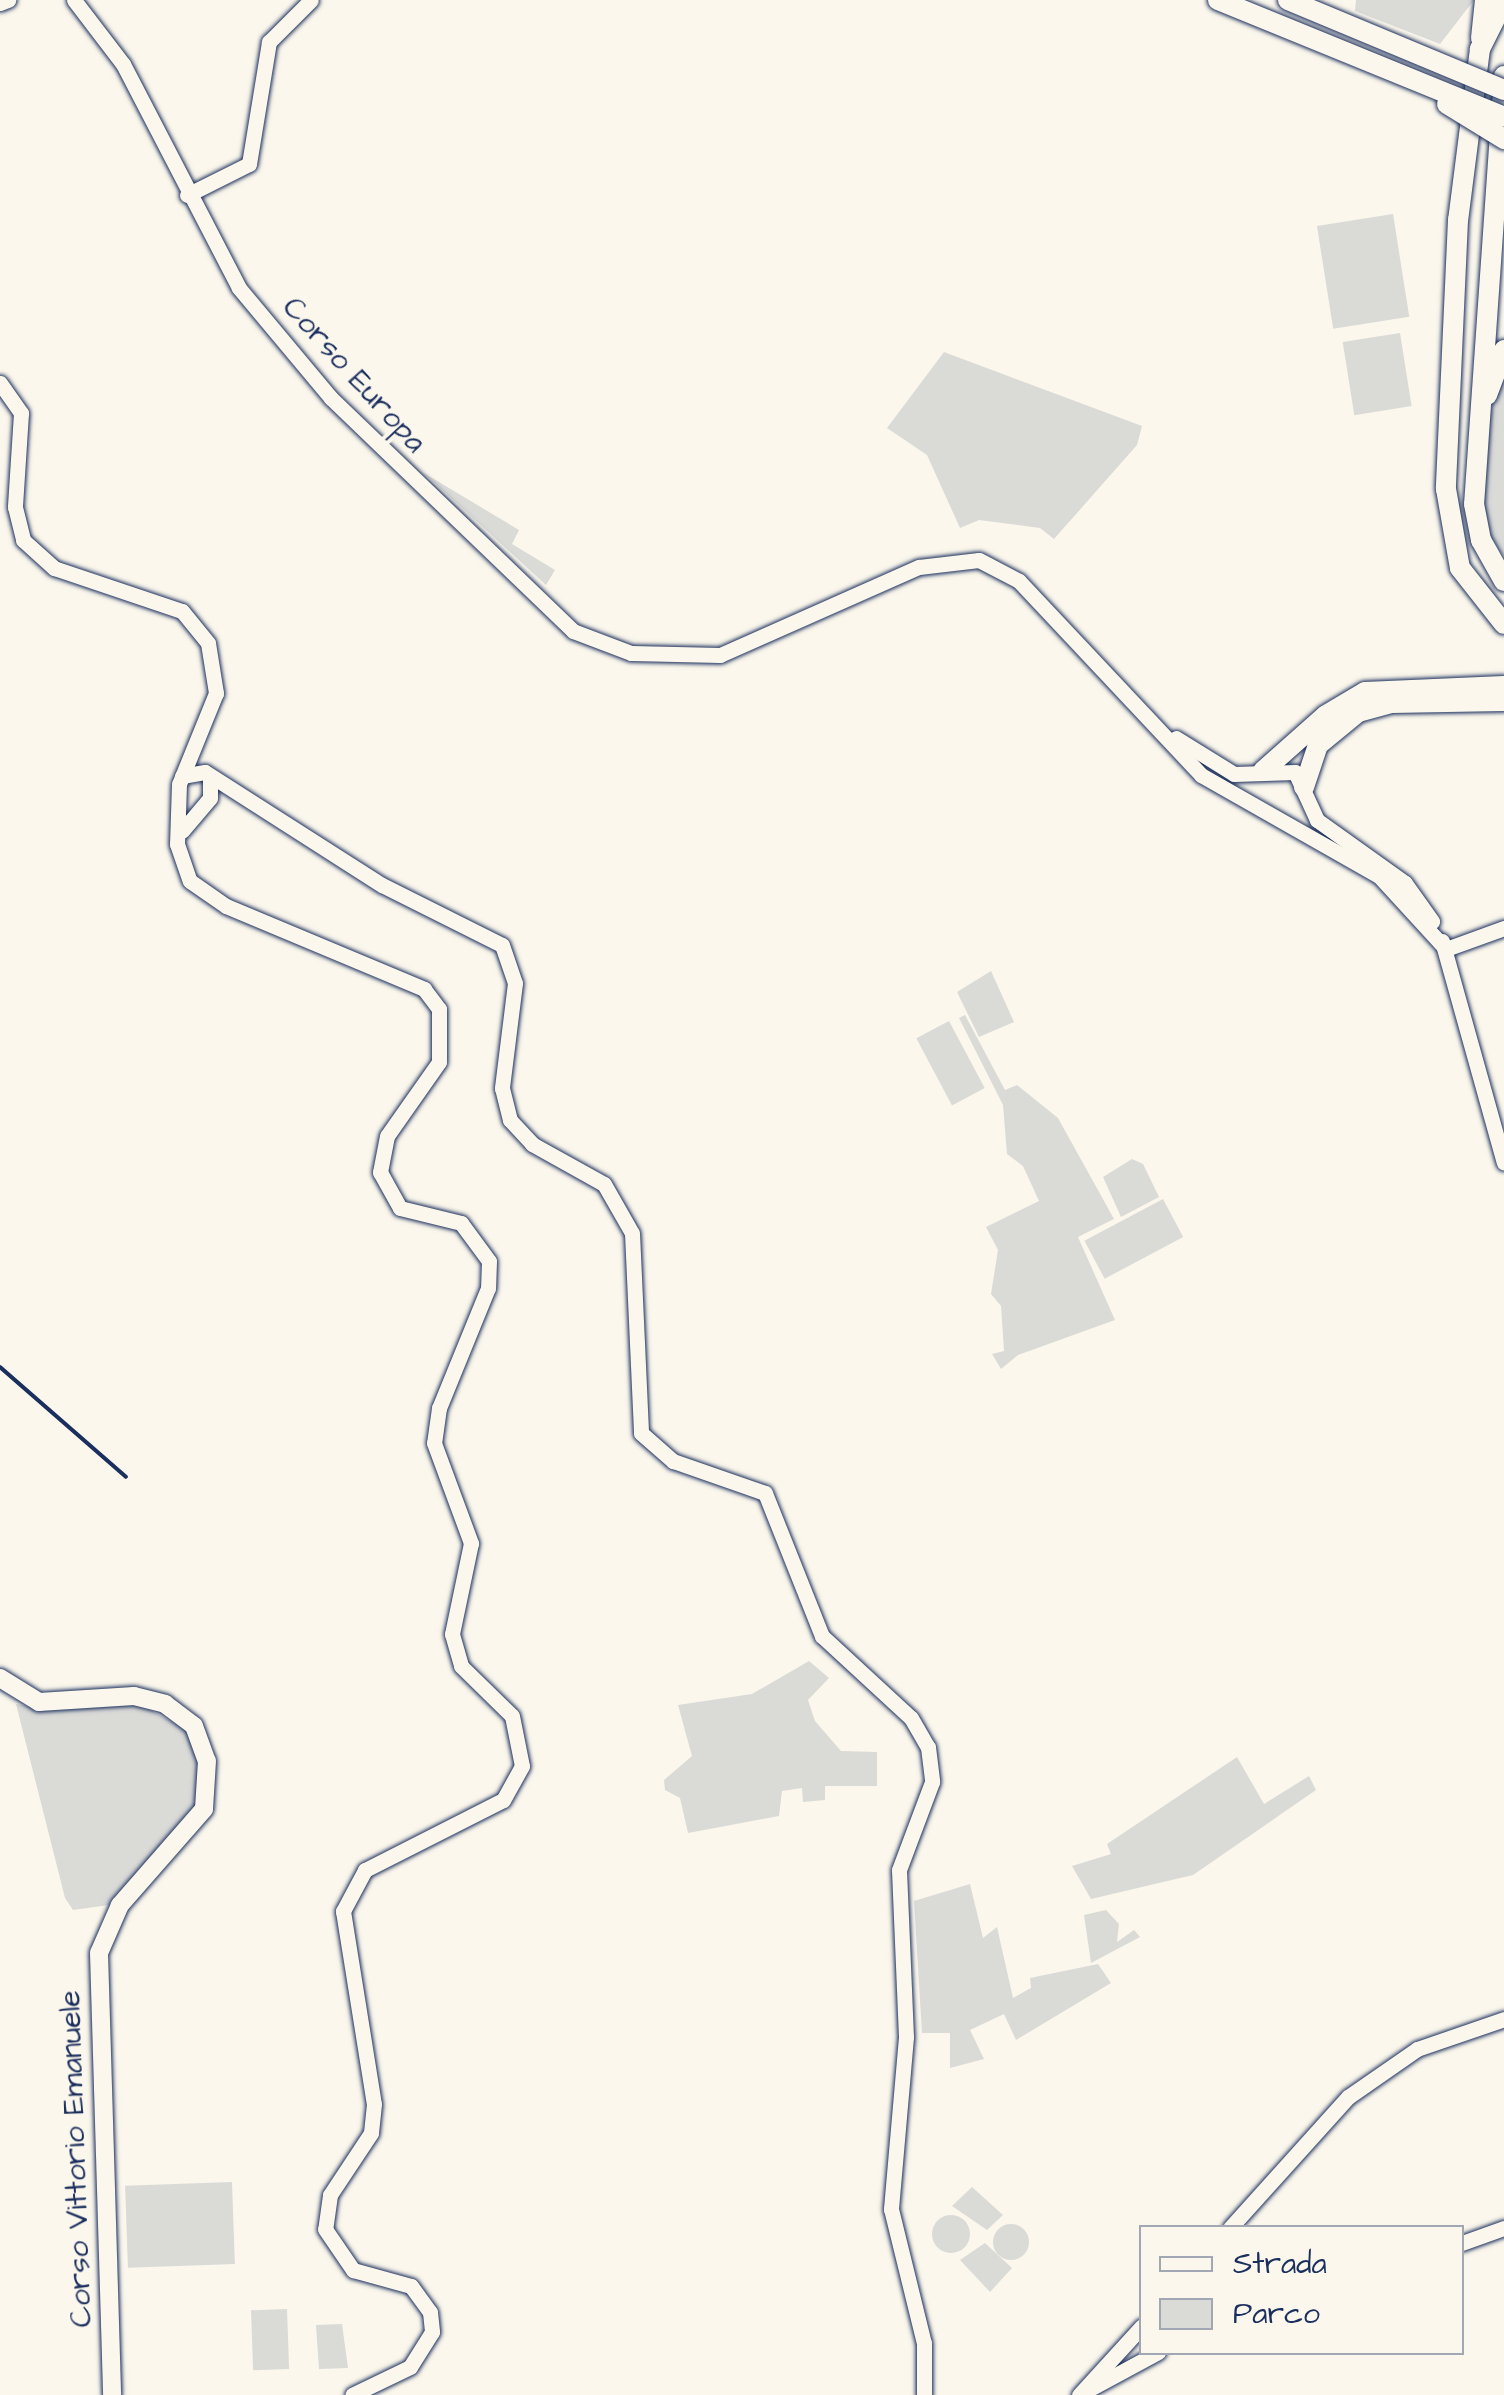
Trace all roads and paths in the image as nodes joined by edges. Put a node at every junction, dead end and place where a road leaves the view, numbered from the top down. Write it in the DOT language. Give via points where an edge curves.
graph roads {
  1 [pos="8,0"];
  2 [pos="74,0"];
  3 [pos="310,0"];
  4 [pos="1218,0"];
  5 [pos="1288,0"];
  6 [pos="1486,0"];
  7 [pos="1504,1"];
  8 [pos="0,2"];
  9 [pos="1480,48"];
  10 [pos="1410,50"];
  11 [pos="1390,69"];
  12 [pos="1504,77"];
  13 [pos="1504,90"];
  14 [pos="1504,118"];
  15 [pos="1504,139"];
  16 [pos="187,196"];
  17 [pos="1504,350"];
  18 [pos="0,383"];
  19 [pos="1475,440"];
  20 [pos="1502,578"];
  21 [pos="1504,624"];
  22 [pos="1504,686"];
  23 [pos="1504,701"];
  24 [pos="1153,721"];
  25 [pos="200,737"];
  26 [pos="1305,749"];
  27 [pos="1263,771"];
  28 [pos="207,774"];
  29 [pos="182,776"];
  30 [pos="1304,787"];
  31 [pos="180,796"];
  32 [pos="241,799"];
  33 [pos="204,801"];
  34 [pos="1282,821"];
  35 [pos="177,844"];
  36 [pos="1504,928"];
  37 [pos="1446,949"];
  38 [pos="1504,1163"];
  39 [pos="0,1678"];
  40 [pos="1504,2019"];
  41 [pos="1233,2225"];
  42 [pos="1504,2228"];
  43 [pos="1464,2242"];
  44 [pos="1139,2329"];
  45 [pos="1153,2355"];
  46 [pos="112,2395"];
  47 [pos="352,2395"];
  48 [pos="924,2395"];
  49 [pos="1080,2395"];
  1 -- 8 [label="main road"];
  2 -- 16 [label="main road, Corso Europa" via="123,64"];
  3 -- 16 [label="main road" via="269,42 248,164"];
  4 -- 11 [label="highway, bridge"];
  5 -- 10 [label="highway, bridge"];
  6 -- 9 [label="highway"];
  7 -- 9 [label="highway"];
  9 -- 21 [label="highway" via="1454,273 1446,512 1467,581"];
  10 -- 12 [label="highway, bridge"];
  10 -- 13 [label="highway, bridge"];
  11 -- 14 [label="highway, bridge"];
  11 -- 15 [label="highway, bridge"];
  12 -- 19 [label="highway"];
  16 -- 24 [label="main road, Corso Europa" via="239,288 331,398 527,592 592,642 631,653 706,656 763,640 908,570 979,560 1018,580"];
  17 -- 19 [label="highway"];
  18 -- 25 [label="main road" via="20,413 14,507 24,540 54,568 150,598 193,622 216,667"];
  19 -- 20 [label="highway" via="1476,523"];
  22 -- 26 [label="highway" via="1366,692"];
  23 -- 26 [label="highway" via="1372,707"];
  24 -- 27 [label="main road" via="1217,769"];
  24 -- 34 [label="main road" via="1201,775"];
  25 -- 28 [label="main road"];
  25 -- 29 [label="main road"];
  26 -- 27 [label="highway"];
  26 -- 30 [label="highway"];
  27 -- 30 [label="main road" via="1289,768"];
  28 -- 29 [label="main road"];
  28 -- 32 [label="main road"];
  28 -- 33 [label="main road"];
  29 -- 31 [label="main road"];
  30 -- 34 [label="main road"];
  30 -- 37 [label="main road" via="1324,827 1405,883"];
  31 -- 33 [label="main road"];
  31 -- 35 [label="main road"];
  32 -- 33 [label="main road"];
  32 -- 48 [label="main road" via="382,885 502,944 515,983 502,1088 510,1120 532,1144 604,1184 630,1226 641,1433 674,1462 765,1493 822,1636 911,1718 928,1747 932,1782 899,1870 906,2036 890,2209 924,2343"];
  33 -- 35 [label="main road"];
  34 -- 37 [label="main road" via="1379,876"];
  35 -- 47 [label="main road" via="190,881 206,894 431,999 443,1036 438,1062 386,1136 380,1172 400,1208 461,1223 490,1261 488,1288 439,1408 434,1444 470,1543 456,1602 456,1650 461,1666 512,1716 522,1766 503,1800 366,1870 342,1911 374,2104 372,2133 330,2194 325,2229 353,2270 412,2286 430,2312 432,2332 410,2367"];
  36 -- 37 [label="main road"];
  37 -- 38 [label="main road"];
  39 -- 46 [label="main road, Corso Vittorio Emanuele" via="17,1694 47,1702 150,1698 184,1716 202,1742 204,1809 109,1922 95,1993"];
  40 -- 41 [label="main road" via="1417,2049 1348,2097"];
  42 -- 43 [label="main road"];
  44 -- 49 [label="main road"];
  45 -- 49 [label="main road"];
}
